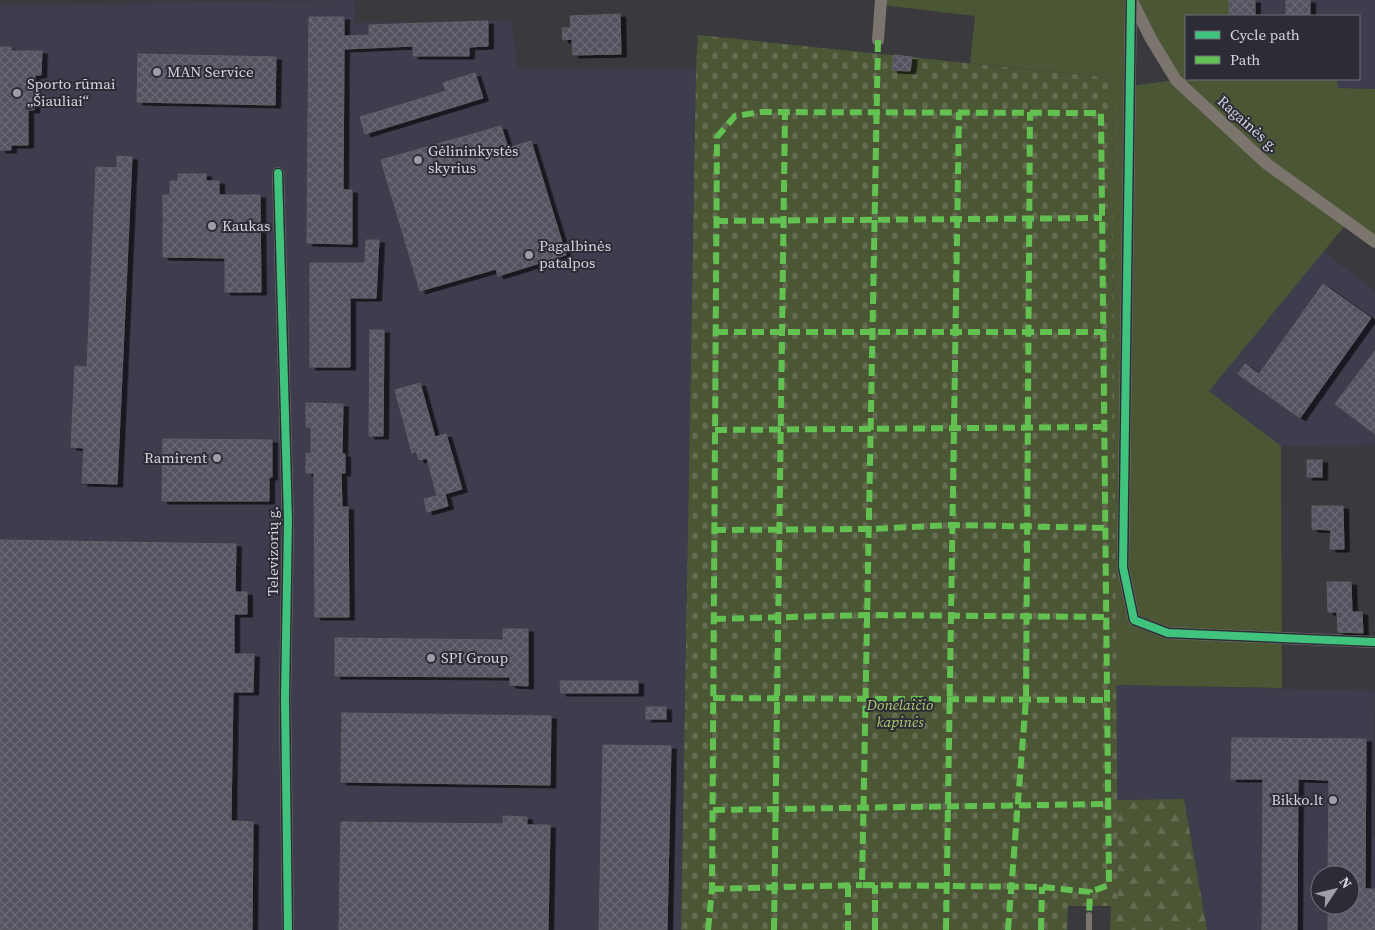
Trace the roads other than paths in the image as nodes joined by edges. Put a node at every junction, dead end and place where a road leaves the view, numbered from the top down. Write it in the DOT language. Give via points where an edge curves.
graph roads {
  1 [pos="881,0"];
  2 [pos="1131,0"];
  3 [pos="878,40"];
  4 [pos="278,173"];
  5 [pos="1375,242"];
  6 [pos="1375,642"];
  7 [pos="1089,915"];
  8 [pos="288,930"];
  9 [pos="1089,930"];
  1 -- 3 [label="street"];
  2 -- 5 [label="street, Ragainės g." via="1176,80 1268,164"];
  2 -- 6 [label="street" via="1123,567 1134,620 1168,633"];
  4 -- 8 [label="street, Televizorių g." via="288,520 285,698"];
  7 -- 9 [label="lane"];
}
